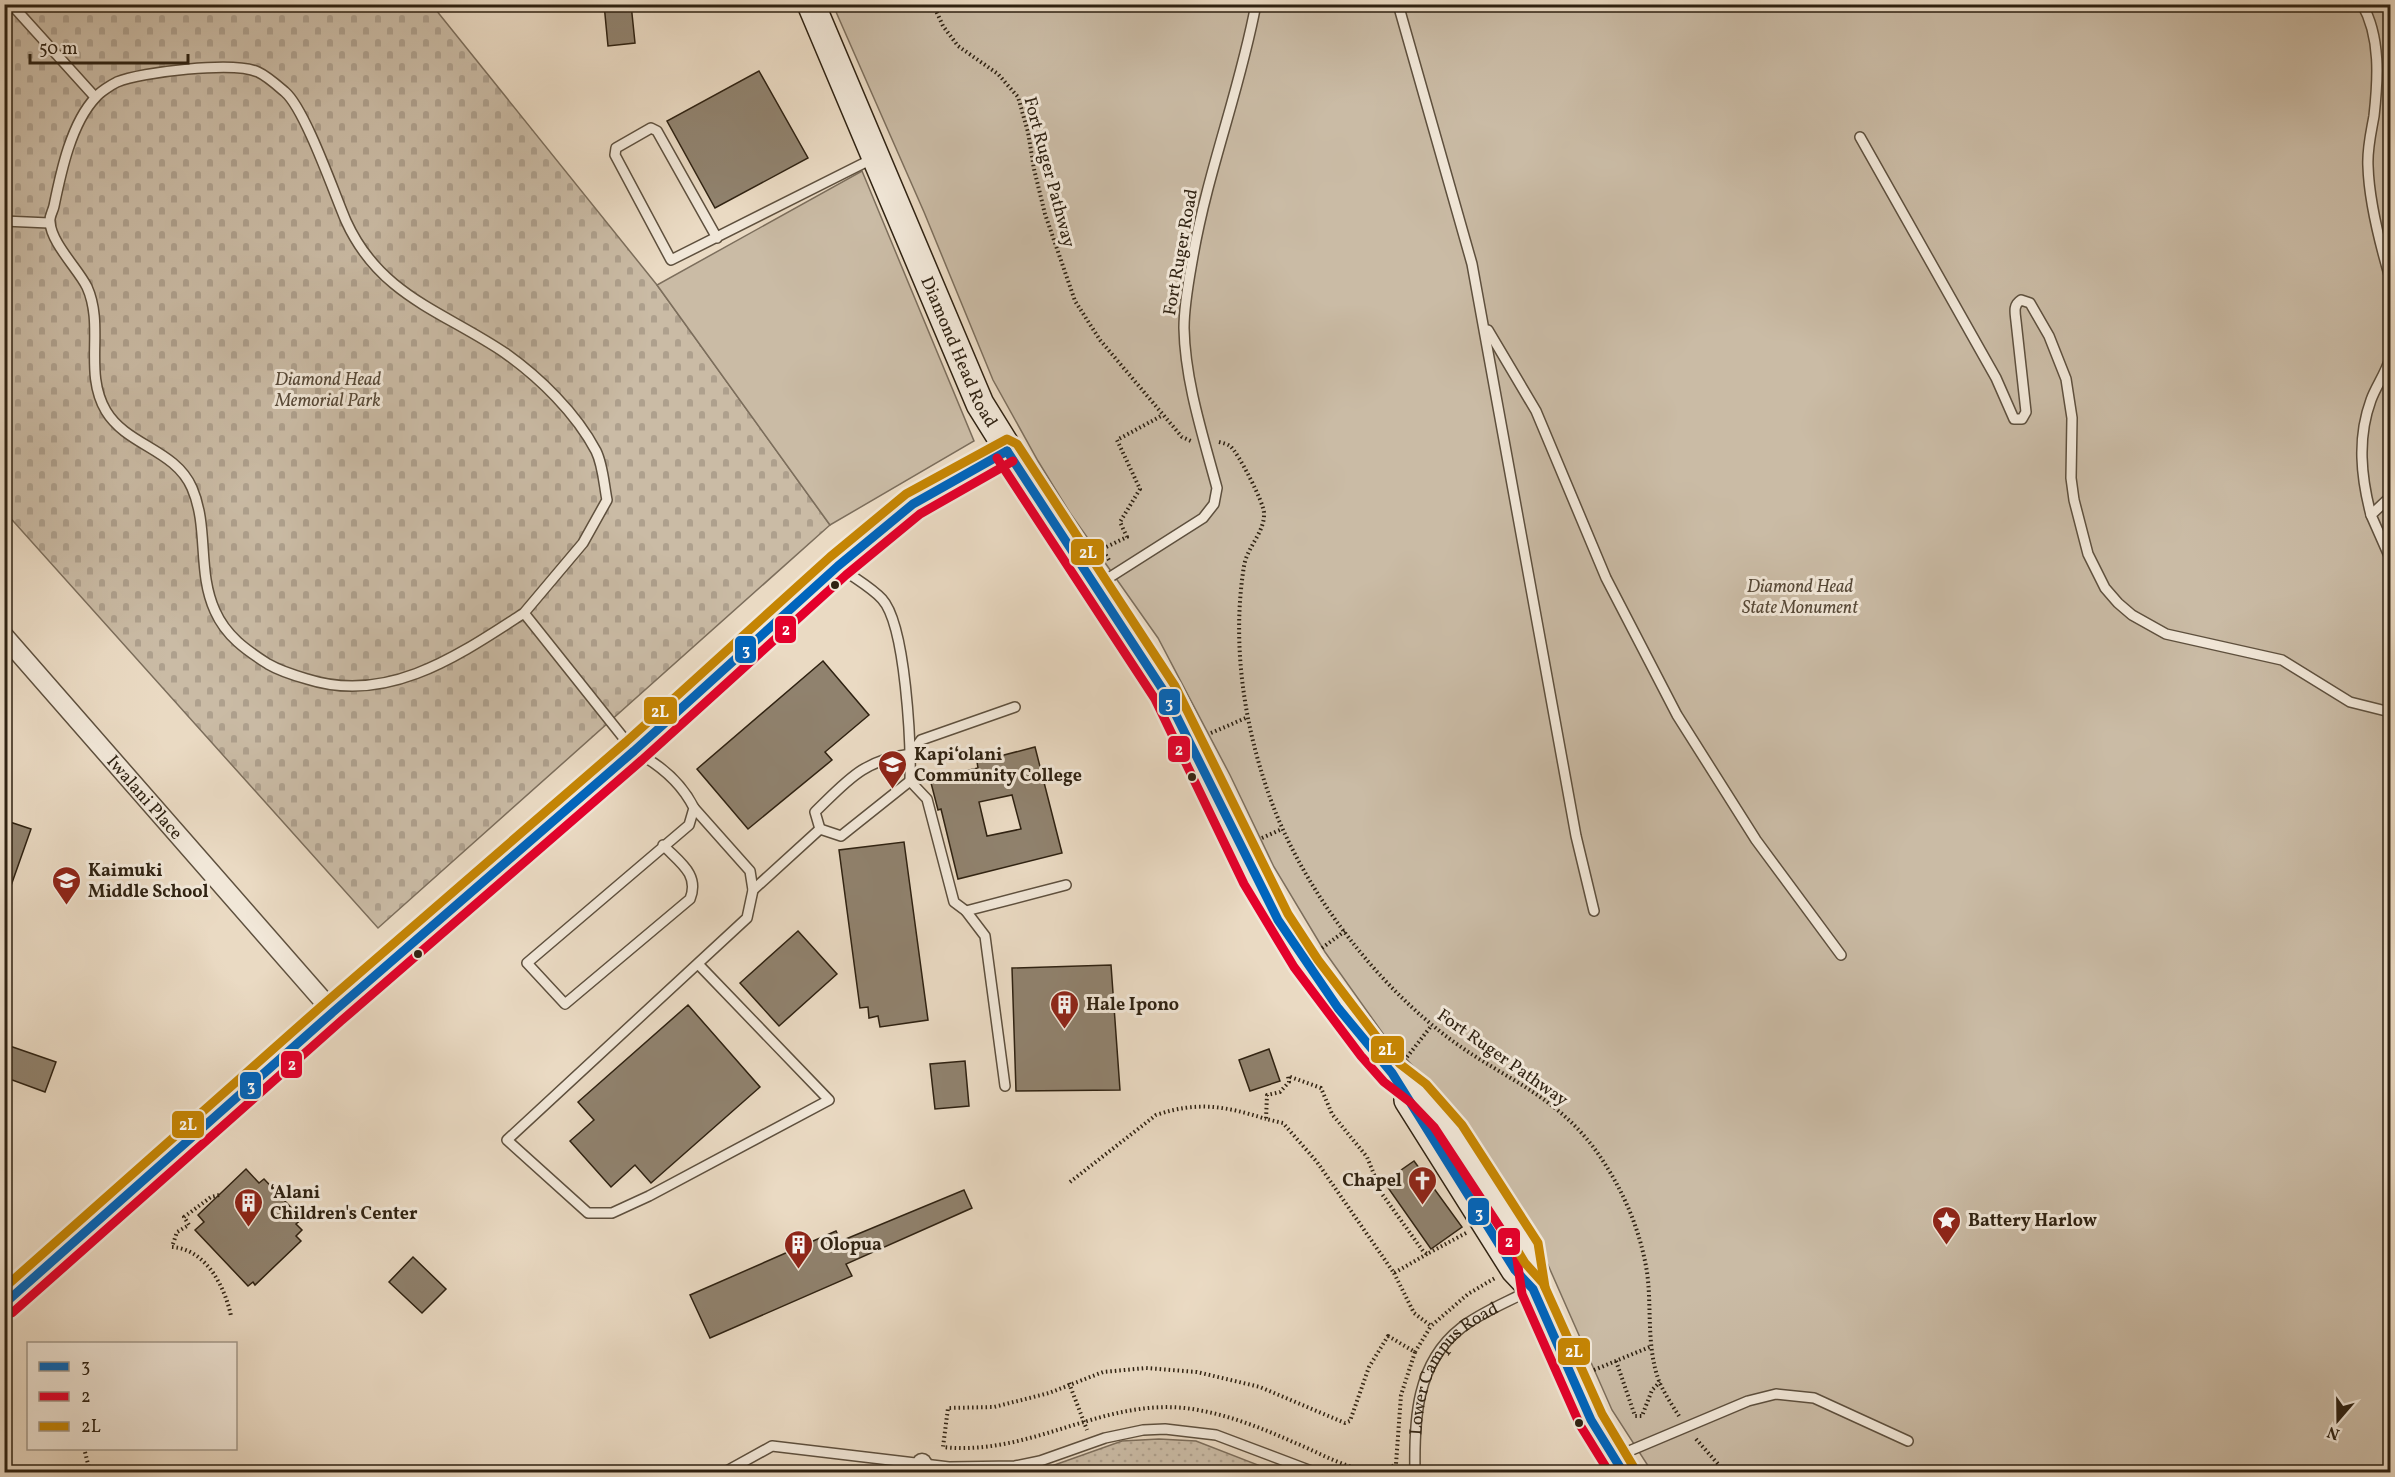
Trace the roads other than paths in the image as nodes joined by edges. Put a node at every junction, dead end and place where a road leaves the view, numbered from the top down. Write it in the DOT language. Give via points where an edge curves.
graph roads {
  1 [pos="11,4"];
  2 [pos="811,4"];
  3 [pos="1256,4"];
  4 [pos="1398,4"];
  5 [pos="2362,4"];
  6 [pos="95,97"];
  7 [pos="1860,137"];
  8 [pos="876,157"];
  9 [pos="4,221"];
  10 [pos="49,223"];
  11 [pos="717,238"];
  12 [pos="2391,278"];
  13 [pos="1485,326"];
  14 [pos="2391,358"];
  15 [pos="1007,451"];
  16 [pos="2391,497"];
  17 [pos="2371,515"];
  18 [pos="2391,558"];
  19 [pos="838,566"];
  20 [pos="1094,587"];
  21 [pos="524,613"];
  22 [pos="4,636"];
  23 [pos="1015,707"];
  24 [pos="2391,712"];
  25 [pos="634,751"];
  26 [pos="911,754"];
  27 [pos="910,781"];
  28 [pos="694,808"];
  29 [pos="820,829"];
  30 [pos="663,845"];
  31 [pos="1066,885"];
  32 [pos="753,890"];
  33 [pos="966,911"];
  34 [pos="1594,911"];
  35 [pos="1841,955"];
  36 [pos="699,965"];
  37 [pos="333,1012"];
  38 [pos="1005,1086"];
  39 [pos="1533,1289"];
  40 [pos="4,1304"];
  41 [pos="1908,1441"];
  42 [pos="1618,1465"];
  43 [pos="922,1468"];
  44 [pos="725,1473"];
  45 [pos="1314,1473"];
  46 [pos="1414,1473"];
  1 -- 6 [label="lane"];
  2 -- 8 [label="street, Diamond Head Road"];
  3 -- 20 [label="lane, Fort Ruger Road" via="1204,200 1184,325 1187,366 1216,496 1203,518"];
  4 -- 13 [label="lane" via="1472,264"];
  5 -- 12 [label="lane" via="2376,44 2369,183"];
  6 -- 10 [label="lane" via="75,132 57,182"];
  6 -- 21 [label="lane" via="116,82 150,75 204,67 257,71 290,96 349,226 378,271 406,294 504,353 541,382 573,418 598,454 607,500 583,543"];
  7 -- 24 [label="lane" via="1996,378 2014,419 2022,419 2026,412 2017,302 2030,303 2049,336 2070,398 2074,500 2092,563 2118,603 2140,621 2166,634 2282,660 2350,702"];
  8 -- 11 [label="lane"];
  8 -- 15 [label="street, Diamond Head Road" via="972,390"];
  9 -- 10 [label="lane"];
  10 -- 21 [label="lane" via="66,258 87,287 94,316 93,375 105,409 122,430 171,459 190,483 202,514 205,579 215,613 239,645 278,670 325,685 372,686 416,676 459,655"];
  11 -- 11 [label="lane" via="671,260 615,155 616,148 651,128 657,131"];
  13 -- 34 [label="lane" via="1576,836"];
  13 -- 35 [label="lane" via="1536,411 1606,578 1677,715 1756,840"];
  14 -- 17 [label="lane" via="2372,397 2363,430 2362,469"];
  15 -- 19 [label="street" via="913,504"];
  15 -- 20 [label="street, Diamond Head Road"];
  16 -- 17 [label="lane"];
  17 -- 18 [label="lane"];
  19 -- 25 [label="street"];
  19 -- 26 [label="lane" via="882,600 892,616 899,640"];
  20 -- 39 [label="street, Diamond Head Road" via="1165,693 1278,920 1338,1008 1401,1064 1418,1093 1452,1132 1527,1248"];
  21 -- 25 [label="lane"];
  22 -- 37 [label="street, Iwalani Place"];
  23 -- 26 [label="lane" via="921,741"];
  25 -- 28 [label="lane" via="658,764"];
  25 -- 37 [label="street"];
  26 -- 27 [label="lane"];
  26 -- 29 [label="lane" via="889,757 859,770 815,812"];
  27 -- 29 [label="lane" via="841,836"];
  27 -- 33 [label="lane" via="927,799 954,902"];
  28 -- 30 [label="lane" via="689,825"];
  28 -- 32 [label="lane" via="750,871"];
  29 -- 32 [label="lane"];
  30 -- 30 [label="lane" via="527,963 565,1004 690,899 695,887 692,876"];
  31 -- 33 [label="lane"];
  32 -- 36 [label="lane" via="747,918"];
  33 -- 38 [label="lane" via="986,936"];
  36 -- 36 [label="lane" via="507,1140 588,1213 612,1213 649,1196 829,1100"];
  37 -- 40 [label="street"];
  39 -- 42 [label="street, Diamond Head Road" via="1591,1420"];
  39 -- 46 [label="lane, Lower Campus Road" via="1460,1328 1434,1357 1421,1386 1414,1425"];
  41 -- 42 [label="lane" via="1814,1398 1791,1393 1762,1396 1687,1428"];
  43 -- 44 [label="lane" via="772,1446"];
  43 -- 45 [label="lane" via="1015,1466 1105,1438 1165,1429 1216,1435"];
}
